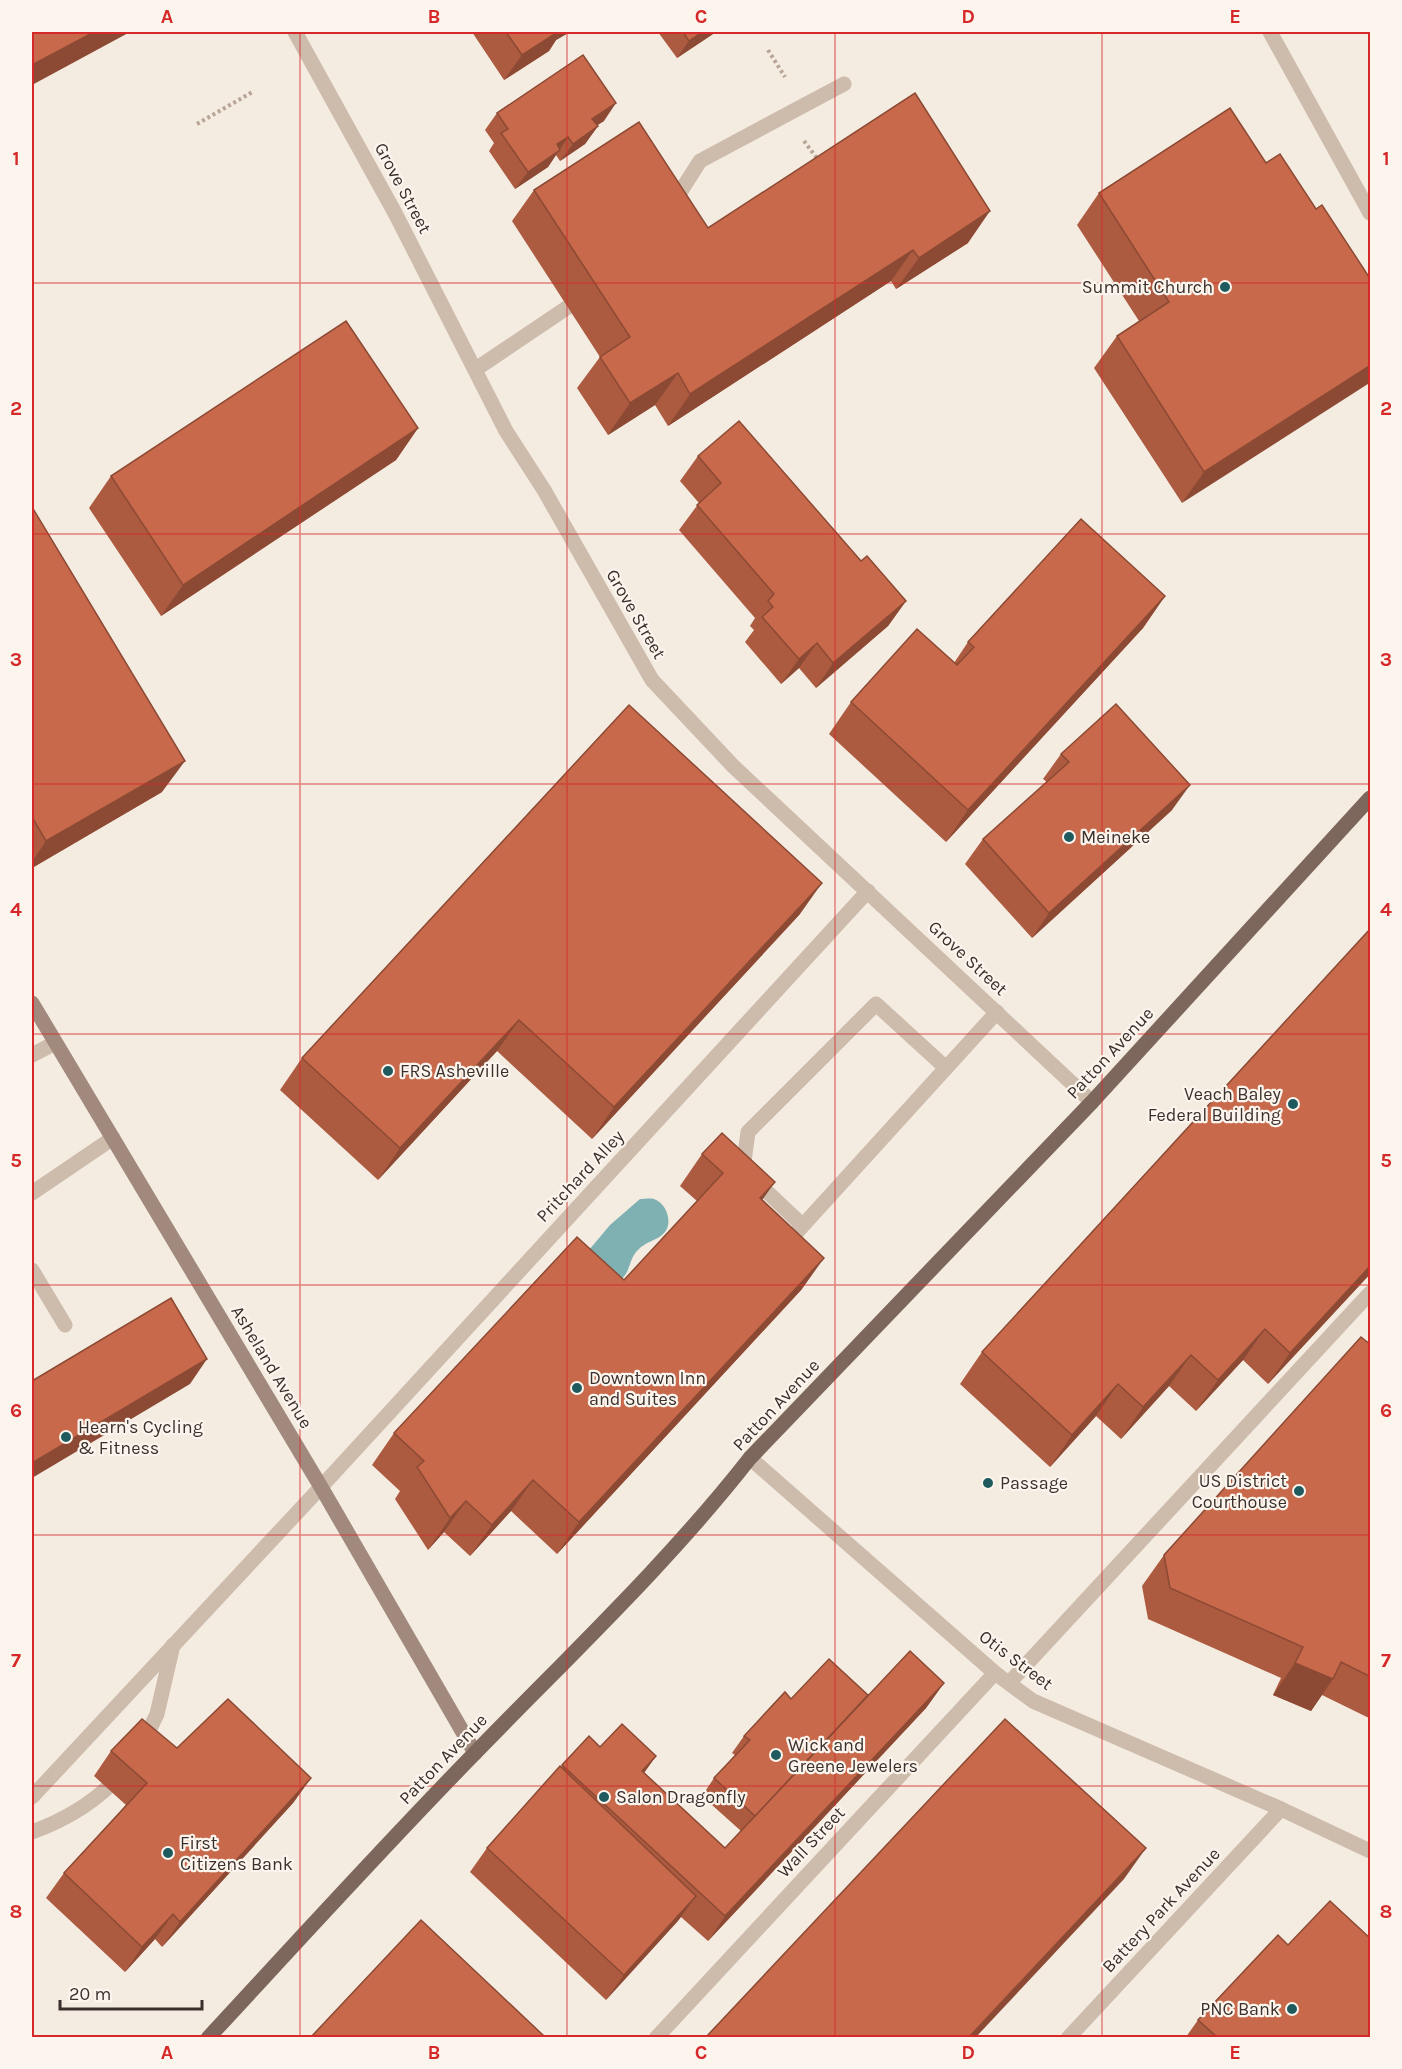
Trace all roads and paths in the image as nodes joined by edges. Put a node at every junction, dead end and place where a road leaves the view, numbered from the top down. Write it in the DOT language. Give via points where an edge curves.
graph roads {
  1 [pos="295,32"];
  2 [pos="1270,32"];
  3 [pos="844,84"];
  4 [pos="254,91"];
  5 [pos="197,124"];
  6 [pos="1371,213"];
  7 [pos="667,217"];
  8 [pos="568,307"];
  9 [pos="476,369"];
  10 [pos="1371,798"];
  11 [pos="868,891"];
  12 [pos="32,1003"];
  13 [pos="997,1012"];
  14 [pos="55,1043"];
  15 [pos="32,1055"];
  16 [pos="946,1068"];
  17 [pos="1092,1102"];
  18 [pos="112,1138"];
  19 [pos="32,1193"];
  20 [pos="802,1225"];
  21 [pos="788,1244"];
  22 [pos="32,1270"];
  23 [pos="1371,1293"];
  24 [pos="65,1325"];
  25 [pos="750,1458"];
  26 [pos="321,1487"];
  27 [pos="173,1645"];
  28 [pos="995,1673"];
  29 [pos="1010,1682"];
  30 [pos="475,1753"];
  31 [pos="32,1797"];
  32 [pos="1281,1809"];
  33 [pos="32,1832"];
  34 [pos="1371,1851"];
  35 [pos="208,2037"];
  36 [pos="656,2037"];
  37 [pos="1068,2037"];
  1 -- 9 [label="street, Grove Street"];
  2 -- 6 [label="street"];
  3 -- 7 [label="street" via="700,161"];
  4 -- 5 [label="path"];
  8 -- 9 [label="street"];
  9 -- 11 [label="street, Grove Street" via="506,431 652,680 733,766"];
  10 -- 17 [label="main road, Patton Avenue"];
  11 -- 13 [label="street, Grove Street"];
  11 -- 26 [label="street, Pritchard Alley"];
  12 -- 14 [label="main road, Asheland Avenue"];
  13 -- 16 [label="street"];
  13 -- 17 [label="street, Grove Street"];
  14 -- 15 [label="street"];
  14 -- 18 [label="main road, Asheland Avenue"];
  16 -- 20 [label="street"];
  16 -- 20 [label="street" via="876,1004 748,1132 743,1169"];
  17 -- 25 [label="main road, Patton Avenue"];
  18 -- 19 [label="street"];
  18 -- 26 [label="main road, Asheland Avenue"];
  20 -- 21 [label="street"];
  22 -- 24 [label="street"];
  23 -- 29 [label="street"];
  25 -- 28 [label="street, Otis Street"];
  25 -- 30 [label="main road, Patton Avenue" via="719,1499"];
  26 -- 27 [label="street, Pritchard Alley"];
  26 -- 30 [label="main road, Asheland Avenue"];
  27 -- 31 [label="street, Pritchard Alley"];
  27 -- 33 [label="street" via="157,1714 138,1754 108,1788 59,1822"];
  28 -- 29 [label="street, Otis Street"];
  28 -- 36 [label="street, Wall Street"];
  29 -- 32 [label="street, Otis Street" via="1033,1701"];
  30 -- 35 [label="main road, Patton Avenue"];
  32 -- 34 [label="street, Otis Street"];
  32 -- 37 [label="street, Battery Park Avenue"];
}
